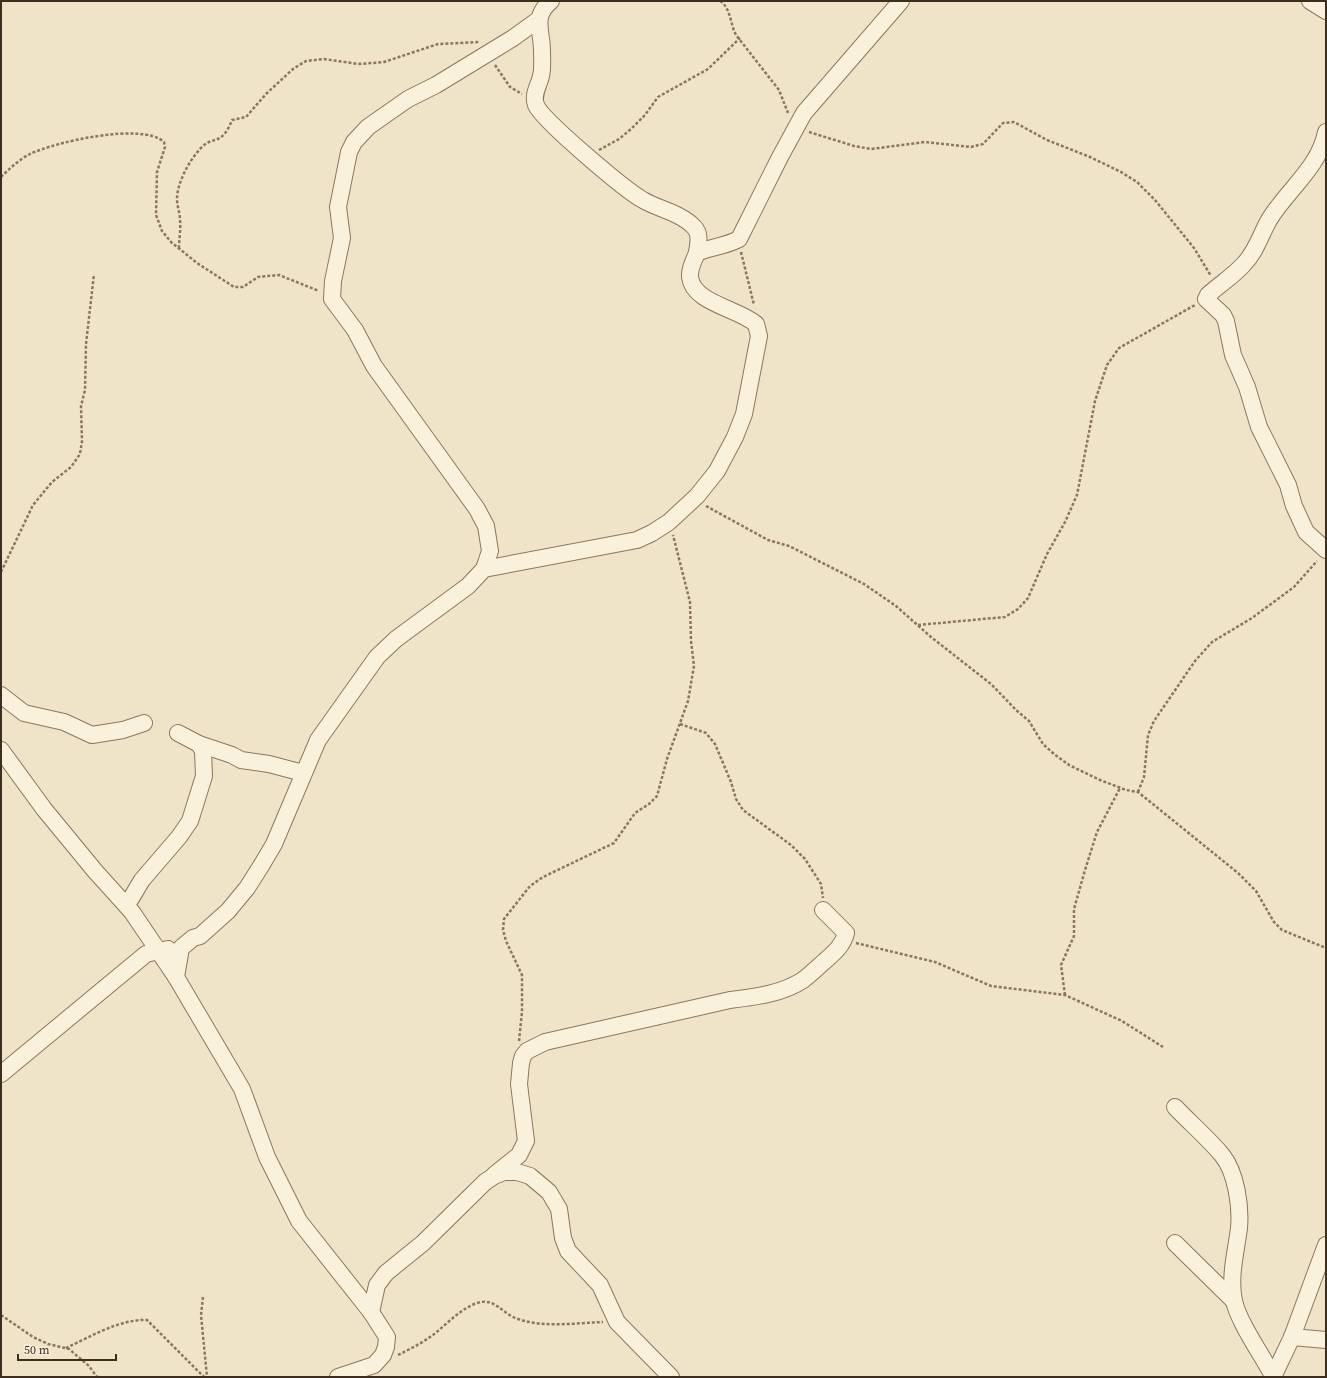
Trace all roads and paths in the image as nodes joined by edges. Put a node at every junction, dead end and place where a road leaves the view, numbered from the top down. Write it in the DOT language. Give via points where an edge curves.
graph roads {
  1 [pos="551,1"];
  2 [pos="720,1"];
  3 [pos="901,1"];
  4 [pos="1310,1"];
  5 [pos="1326,11"];
  6 [pos="538,20"];
  7 [pos="740,38"];
  8 [pos="493,50"];
  9 [pos="536,104"];
  10 [pos="794,130"];
  11 [pos="1326,132"];
  12 [pos="588,156"];
  13 [pos="1,177"];
  14 [pos="739,239"];
  15 [pos="179,249"];
  16 [pos="697,253"];
  17 [pos="94,274"];
  18 [pos="1218,286"];
  19 [pos="332,299"];
  20 [pos="1206,299"];
  21 [pos="756,324"];
  22 [pos="693,499"];
  23 [pos="669,522"];
  24 [pos="1324,553"];
  25 [pos="484,569"];
  26 [pos="1,572"];
  27 [pos="918,625"];
  28 [pos="1,696"];
  29 [pos="144,723"];
  30 [pos="680,724"];
  31 [pos="178,733"];
  32 [pos="199,744"];
  33 [pos="1,750"];
  34 [pos="303,773"];
  35 [pos="1120,788"];
  36 [pos="1138,792"];
  37 [pos="127,905"];
  38 [pos="823,910"];
  39 [pos="846,933"];
  40 [pos="181,948"];
  41 [pos="1326,948"];
  42 [pos="158,950"];
  43 [pos="176,977"];
  44 [pos="1065,995"];
  45 [pos="1163,1047"];
  46 [pos="520,1063"];
  47 [pos="1,1074"];
  48 [pos="1175,1107"];
  49 [pos="484,1182"];
  50 [pos="1175,1243"];
  51 [pos="1326,1245"];
  52 [pos="203,1297"];
  53 [pos="1234,1301"];
  54 [pos="371,1312"];
  55 [pos="1,1315"];
  56 [pos="617,1322"];
  57 [pos="1292,1337"];
  58 [pos="1326,1340"];
  59 [pos="66,1348"];
  60 [pos="394,1357"];
  61 [pos="97,1377"];
  62 [pos="204,1377"];
  63 [pos="207,1377"];
  64 [pos="338,1377"];
  65 [pos="671,1377"];
  66 [pos="1273,1377"];
  1 -- 6 [label="street"];
  2 -- 7 [label="path" via="728,9 733,28"];
  3 -- 10 [label="street" via="820,93"];
  4 -- 5 [label="street"];
  6 -- 8 [label="street"];
  6 -- 9 [label="street" via="542,47"];
  7 -- 10 [label="path" via="784,98"];
  7 -- 12 [label="path" via="708,69 665,91 645,115 619,139"];
  8 -- 9 [label="path" via="510,87"];
  8 -- 15 [label="path" via="476,41 458,42 438,44 384,62 358,64 324,59 306,61 297,66 266,94 246,117 232,120 228,132 221,139 205,145 195,155 177,191"];
  8 -- 19 [label="street" via="384,114 354,142 349,152 338,207 342,238"];
  9 -- 12 [label="street" via="540,113"];
  10 -- 14 [label="street"];
  10 -- 18 [label="path" via="813,132 854,146 871,148 925,142 971,146 983,144 1003,123 1014,122 1137,182 1194,248"];
  11 -- 18 [label="street" via="1316,161 1268,221 1256,249 1244,265"];
  12 -- 16 [label="street" via="642,200 687,221 699,238"];
  13 -- 15 [label="path" via="30,155 74,140 116,134 145,135 161,139 165,147 157,172 156,215 162,231"];
  14 -- 16 [label="street" via="727,246"];
  14 -- 21 [label="path"];
  15 -- 19 [label="path" via="234,287 243,287 258,277 279,275"];
  16 -- 21 [label="street" via="689,276 700,295 747,316"];
  17 -- 26 [label="path" via="86,344 85,390 81,406 80,454 71,467 52,482 34,505"];
  18 -- 20 [label="street"];
  19 -- 25 [label="street" via="355,330 374,366 436,450 486,526 490,551"];
  20 -- 24 [label="street" via="1226,321 1233,354 1259,427 1288,485 1306,532"];
  20 -- 27 [label="path" via="1119,348 1107,365 1086,441 1084,467 1077,495 1028,598 1018,609 1005,617"];
  21 -- 22 [label="street" via="758,336 744,414 717,470"];
  22 -- 23 [label="street"];
  22 -- 27 [label="path" via="768,540 789,546 864,584"];
  23 -- 25 [label="street" via="637,540"];
  23 -- 30 [label="path" via="690,602 694,666 688,702"];
  24 -- 36 [label="path" via="1294,587 1252,618 1212,642 1195,661 1154,721 1148,735 1144,777"];
  25 -- 34 [label="street" via="468,586 377,656 318,740"];
  27 -- 35 [label="path" via="991,684 1029,721 1043,744 1054,754 1069,765"];
  28 -- 29 [label="street" via="24,714 64,722 92,735 123,730"];
  30 -- 38 [label="path" via="706,733 717,750 736,799 743,810 791,844 805,859 821,884"];
  30 -- 46 [label="path" via="657,796 635,813 614,843 543,877 530,886 504,918 503,930 506,941 522,976"];
  31 -- 32 [label="street"];
  32 -- 34 [label="street" via="241,760"];
  32 -- 37 [label="street" via="204,751 204,776 190,821 142,880"];
  33 -- 37 [label="street" via="44,809"];
  34 -- 40 [label="street" via="274,844 247,888 228,911 200,936 193,938"];
  35 -- 36 [label="path"];
  35 -- 44 [label="path" via="1097,832 1074,909 1074,936 1060,965"];
  36 -- 41 [label="path" via="1238,872 1256,891 1274,922 1282,930"];
  37 -- 42 [label="street"];
  38 -- 39 [label="street"];
  39 -- 44 [label="path" via="858,944 935,962 991,986"];
  39 -- 46 [label="street" via="842,945 804,979 792,986 754,997 730,1000 545,1042 527,1051"];
  40 -- 42 [label="street"];
  40 -- 43 [label="street"];
  42 -- 43 [label="street"];
  42 -- 47 [label="street" via="146,954"];
  43 -- 54 [label="street" via="242,1089 267,1157 299,1221"];
  44 -- 45 [label="path" via="1122,1021"];
  46 -- 49 [label="street" via="519,1084 526,1140 518,1155"];
  48 -- 53 [label="street" via="1223,1156 1236,1183 1239,1226 1232,1282"];
  49 -- 54 [label="street" via="423,1243 386,1273 377,1285"];
  49 -- 56 [label="street" via="504,1172 517,1172 530,1176 549,1192 558,1209 568,1252 600,1285"];
  50 -- 53 [label="street"];
  51 -- 57 [label="street"];
  52 -- 63 [label="path" via="201,1315"];
  53 -- 66 [label="street" via="1242,1322"];
  54 -- 64 [label="street" via="387,1336 383,1355 374,1365"];
  55 -- 59 [label="path" via="33,1337"];
  56 -- 60 [label="path" via="531,1323 510,1315 487,1301 460,1312 430,1336"];
  56 -- 65 [label="street"];
  57 -- 58 [label="street"];
  57 -- 66 [label="street"];
  59 -- 61 [label="path" via="78,1356"];
  59 -- 62 [label="path" via="125,1323 146,1320"];
}
